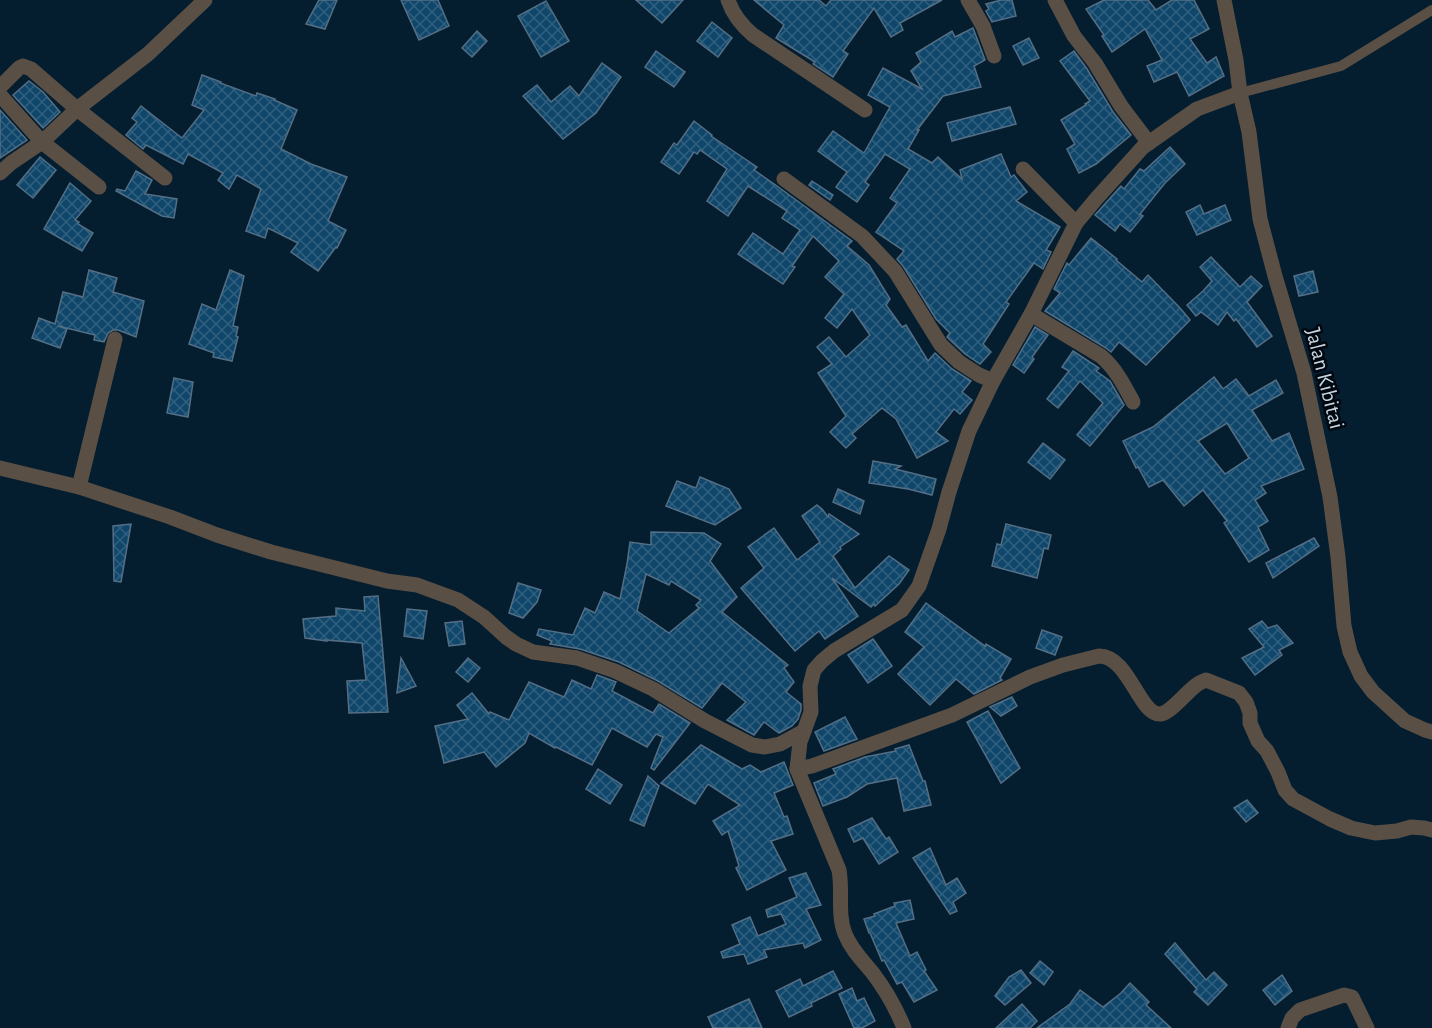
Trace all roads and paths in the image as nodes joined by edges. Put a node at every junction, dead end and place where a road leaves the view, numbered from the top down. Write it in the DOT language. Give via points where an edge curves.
graph roads {
  1 [pos="205,0"];
  2 [pos="728,0"];
  3 [pos="968,0"];
  4 [pos="1055,0"];
  5 [pos="1224,0"];
  6 [pos="1432,10"];
  7 [pos="994,57"];
  8 [pos="0,87"];
  9 [pos="1240,93"];
  10 [pos="0,95"];
  11 [pos="77,109"];
  12 [pos="865,110"];
  13 [pos="42,142"];
  14 [pos="1149,143"];
  15 [pos="1023,169"];
  16 [pos="0,173"];
  17 [pos="165,178"];
  18 [pos="784,179"];
  19 [pos="99,187"];
  20 [pos="1076,223"];
  21 [pos="1031,314"];
  22 [pos="115,339"];
  23 [pos="993,381"];
  24 [pos="1133,402"];
  25 [pos="0,468"];
  26 [pos="79,488"];
  27 [pos="804,731"];
  28 [pos="1432,732"];
  29 [pos="796,770"];
  30 [pos="1432,830"];
  31 [pos="904,1028"];
  32 [pos="1288,1028"];
  33 [pos="1367,1028"];
  1 -- 11 [label="street" via="148,54"];
  2 -- 12 [label="street" via="742,25 753,35"];
  3 -- 7 [label="street"];
  4 -- 14 [label="street" via="1074,36"];
  5 -- 9 [label="street, Jalan Kibitai"];
  6 -- 9 [label="lane" via="1341,66"];
  8 -- 11 [label="street" via="19,68 28,67"];
  9 -- 14 [label="street" via="1197,109"];
  9 -- 28 [label="street, Jalan Kibitai" via="1260,219 1304,373 1330,497 1350,652 1373,692 1405,721"];
  10 -- 13 [label="street"];
  11 -- 13 [label="street"];
  11 -- 17 [label="street"];
  13 -- 16 [label="street"];
  13 -- 19 [label="street"];
  14 -- 20 [label="street"];
  15 -- 20 [label="street"];
  18 -- 23 [label="street" via="862,236 895,271 936,340 959,362"];
  20 -- 21 [label="street"];
  21 -- 23 [label="street"];
  21 -- 24 [label="street" via="1107,361"];
  22 -- 26 [label="street"];
  23 -- 27 [label="street" via="969,431 919,586 902,610 834,651 814,670 811,712"];
  25 -- 26 [label="street"];
  26 -- 27 [label="street" via="271,552 417,585 458,600 516,644 533,652 577,658 615,671 752,746 780,744"];
  27 -- 29 [label="street"];
  29 -- 30 [label="street" via="952,716 1030,677 1104,656 1119,666 1146,706 1157,714 1173,707 1206,680 1239,693 1246,702 1258,741 1267,751 1285,790 1312,810 1375,834 1411,827"];
  29 -- 31 [label="street" via="839,870 845,934 856,955 882,985"];
  32 -- 33 [label="street" via="1300,1010 1344,995 1352,997"];
}
